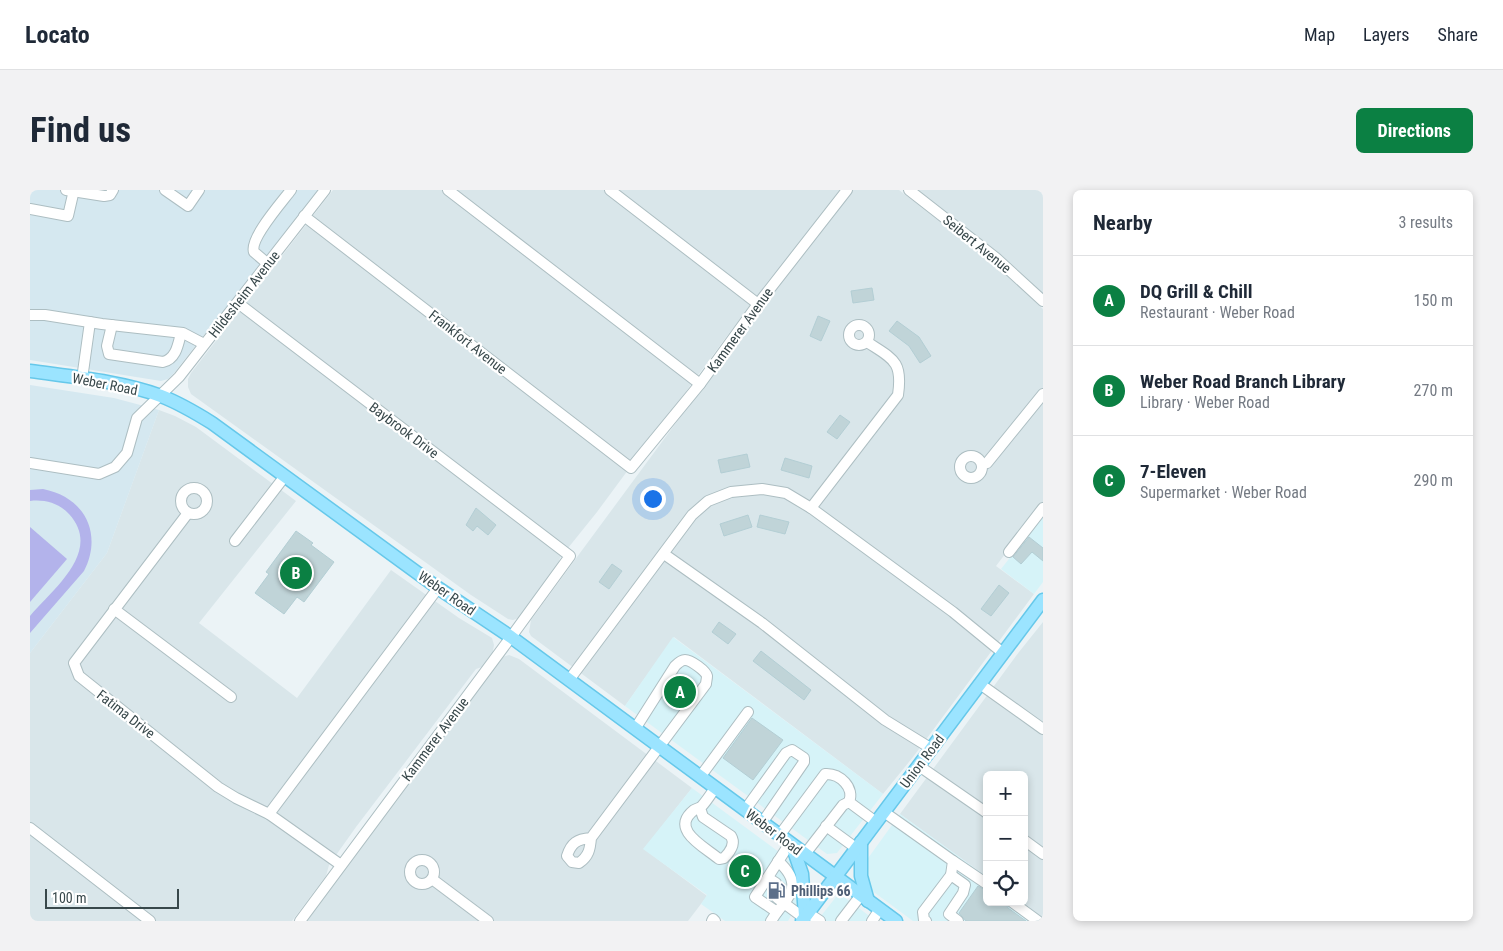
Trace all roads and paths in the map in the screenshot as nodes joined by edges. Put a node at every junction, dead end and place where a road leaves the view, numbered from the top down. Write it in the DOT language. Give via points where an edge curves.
graph roads {
  1 [pos="113,190"];
  2 [pos="199,190"];
  3 [pos="291,190"];
  4 [pos="324,190"];
  5 [pos="448,190"];
  6 [pos="610,190"];
  7 [pos="847,190"];
  8 [pos="908,190"];
  9 [pos="71,191"];
  10 [pos="168,191"];
  11 [pos="30,209"];
  12 [pos="304,216"];
  13 [pos="268,264"];
  14 [pos="1043,301"];
  15 [pos="238,303"];
  16 [pos="758,304"];
  17 [pos="30,315"];
  18 [pos="90,322"];
  19 [pos="112,325"];
  20 [pos="181,333"];
  21 [pos="867,342"];
  22 [pos="204,344"];
  23 [pos="30,371"];
  24 [pos="82,379"];
  25 [pos="700,384"];
  26 [pos="1043,394"];
  27 [pos="161,396"];
  28 [pos="30,463"];
  29 [pos="982,464"];
  30 [pos="632,468"];
  31 [pos="286,476"];
  32 [pos="811,508"];
  33 [pos="1043,508"];
  34 [pos="188,514"];
  35 [pos="235,541"];
  36 [pos="1009,552"];
  37 [pos="664,554"];
  38 [pos="570,556"];
  39 [pos="438,588"];
  40 [pos="1042,603"];
  41 [pos="114,609"];
  42 [pos="511,637"];
  43 [pos="1003,654"];
  44 [pos="569,680"];
  45 [pos="980,684"];
  46 [pos="231,697"];
  47 [pos="748,712"];
  48 [pos="635,729"];
  49 [pos="1043,730"];
  50 [pos="660,747"];
  51 [pos="932,749"];
  52 [pos="919,766"];
  53 [pos="700,777"];
  54 [pos="715,788"];
  55 [pos="849,802"];
  56 [pos="700,808"];
  57 [pos="745,810"];
  58 [pos="983,810"];
  59 [pos="269,814"];
  60 [pos="880,817"];
  61 [pos="762,823"];
  62 [pos="826,826"];
  63 [pos="30,828"];
  64 [pos="779,836"];
  65 [pos="591,838"];
  66 [pos="1028,843"];
  67 [pos="791,844"];
  68 [pos="859,845"];
  69 [pos="804,854"];
  70 [pos="1043,854"];
  71 [pos="778,861"];
  72 [pos="952,861"];
  73 [pos="341,866"];
  74 [pos="951,875"];
  75 [pos="836,877"];
  76 [pos="432,879"];
  77 [pos="983,881"];
  78 [pos="780,886"];
  79 [pos="773,895"];
  80 [pos="864,898"];
  81 [pos="1017,906"];
  82 [pos="880,909"];
  83 [pos="774,917"];
  84 [pos="805,917"];
  85 [pos="150,921"];
  86 [pos="300,921"];
  87 [pos="488,921"];
  88 [pos="820,921"];
  89 [pos="841,921"];
  90 [pos="872,921"];
  91 [pos="896,921"];
  92 [pos="926,921"];
  93 [pos="958,921"];
  94 [pos="1038,921"];
  1 -- 9 [label="street" via="104,196"];
  2 -- 10 [label="street" via="188,206"];
  3 -- 13 [label="street" via="253,244 254,252"];
  4 -- 12 [label="street, Hildesheim Avenue"];
  5 -- 25 [label="street"];
  6 -- 16 [label="street"];
  7 -- 16 [label="street, Kammerer Avenue"];
  8 -- 14 [label="street, Seibert Avenue" via="996,258"];
  9 -- 11 [label="street" via="68,216"];
  12 -- 13 [label="street, Hildesheim Avenue"];
  12 -- 30 [label="street, Frankfort Avenue"];
  13 -- 15 [label="street, Hildesheim Avenue"];
  15 -- 22 [label="street, Hildesheim Avenue"];
  15 -- 38 [label="street, Baybrook Drive"];
  16 -- 25 [label="street, Kammerer Avenue"];
  17 -- 18 [label="street"];
  18 -- 19 [label="street"];
  18 -- 24 [label="street"];
  19 -- 20 [label="street"];
  19 -- 20 [label="street" via="107,346 109,354 162,362 168,361 175,352"];
  20 -- 22 [label="street"];
  21 -- 32 [label="street" via="890,358 899,371 898,395"];
  22 -- 27 [label="street, Hildesheim Avenue"];
  23 -- 24 [label="main road, Weber Road"];
  24 -- 27 [label="main road, Weber Road"];
  25 -- 30 [label="street, Kammerer Avenue"];
  26 -- 29 [label="street" via="988,463"];
  27 -- 28 [label="street, Hildesheim Avenue" via="137,418 127,454 115,467 99,474"];
  27 -- 31 [label="main road, Weber Road" via="212,423"];
  31 -- 35 [label="street"];
  31 -- 39 [label="main road, Weber Road"];
  32 -- 37 [label="street" via="786,493 762,489 731,492 708,501 698,510"];
  32 -- 43 [label="street" via="953,612"];
  33 -- 36 [label="street"];
  34 -- 41 [label="street, Fatima Drive"];
  37 -- 44 [label="street"];
  37 -- 51 [label="street" via="762,624 885,720"];
  38 -- 42 [label="street, Kammerer Avenue"];
  39 -- 42 [label="main road, Weber Road"];
  39 -- 59 [label="street"];
  40 -- 43 [label="main road, Union Road"];
  41 -- 46 [label="street"];
  41 -- 59 [label="street, Fatima Drive" via="74,663 79,676 218,787"];
  42 -- 44 [label="main road, Weber Road"];
  42 -- 73 [label="street, Kammerer Avenue"];
  43 -- 45 [label="main road, Union Road"];
  44 -- 48 [label="main road, Weber Road"];
  45 -- 49 [label="street"];
  45 -- 51 [label="main road, Union Road"];
  47 -- 53 [label="street"];
  48 -- 50 [label="main road, Weber Road"];
  48 -- 50 [label="street" via="675,666 684,660 690,661 706,673 706,684"];
  50 -- 53 [label="main road, Weber Road"];
  50 -- 65 [label="street"];
  51 -- 52 [label="main road, Union Road"];
  52 -- 58 [label="street"];
  52 -- 60 [label="main road, Union Road"];
  53 -- 54 [label="main road, Weber Road"];
  54 -- 56 [label="street"];
  54 -- 57 [label="main road, Weber Road"];
  55 -- 60 [label="street"];
  55 -- 62 [label="street"];
  55 -- 64 [label="street" via="852,793 848,785 833,775 825,774"];
  56 -- 56 [label="street" via="694,810 686,821 685,830 719,859 724,858 733,840 703,816"];
  57 -- 61 [label="main road, Weber Road"];
  57 -- 61 [label="street" via="786,753 797,752 804,762"];
  59 -- 73 [label="street, Fatima Drive"];
  60 -- 68 [label="main road, Union Road"];
  60 -- 72 [label="street"];
  61 -- 64 [label="main road, Weber Road"];
  62 -- 68 [label="street"];
  62 -- 69 [label="street"];
  63 -- 85 [label="street"];
  64 -- 67 [label="main road, Weber Road"];
  66 -- 70 [label="street"];
  67 -- 69 [label="main road, Weber Road"];
  67 -- 71 [label="street"];
  67 -- 84 [label="main road" via="802,874"];
  68 -- 75 [label="main road, Union Road"];
  68 -- 80 [label="main road"];
  69 -- 75 [label="main road, Weber Road"];
  71 -- 78 [label="street"];
  71 -- 78 [label="street" via="793,883"];
  72 -- 74 [label="street"];
  72 -- 77 [label="street"];
  73 -- 86 [label="street, Kammerer Avenue"];
  74 -- 92 [label="street" via="923,912"];
  74 -- 93 [label="street" via="964,886 949,914"];
  75 -- 80 [label="main road, Weber Road"];
  75 -- 84 [label="main road, Union Road"];
  76 -- 87 [label="street"];
  78 -- 79 [label="street"];
  78 -- 79 [label="street"];
  79 -- 83 [label="street"];
  79 -- 83 [label="street" via="755,897"];
  79 -- 84 [label="street"];
  80 -- 82 [label="main road, Weber Road"];
  80 -- 89 [label="street"];
  81 -- 94 [label="street"];
  82 -- 90 [label="street"];
  82 -- 91 [label="main road, Weber Road"];
  84 -- 88 [label="street"];
}
